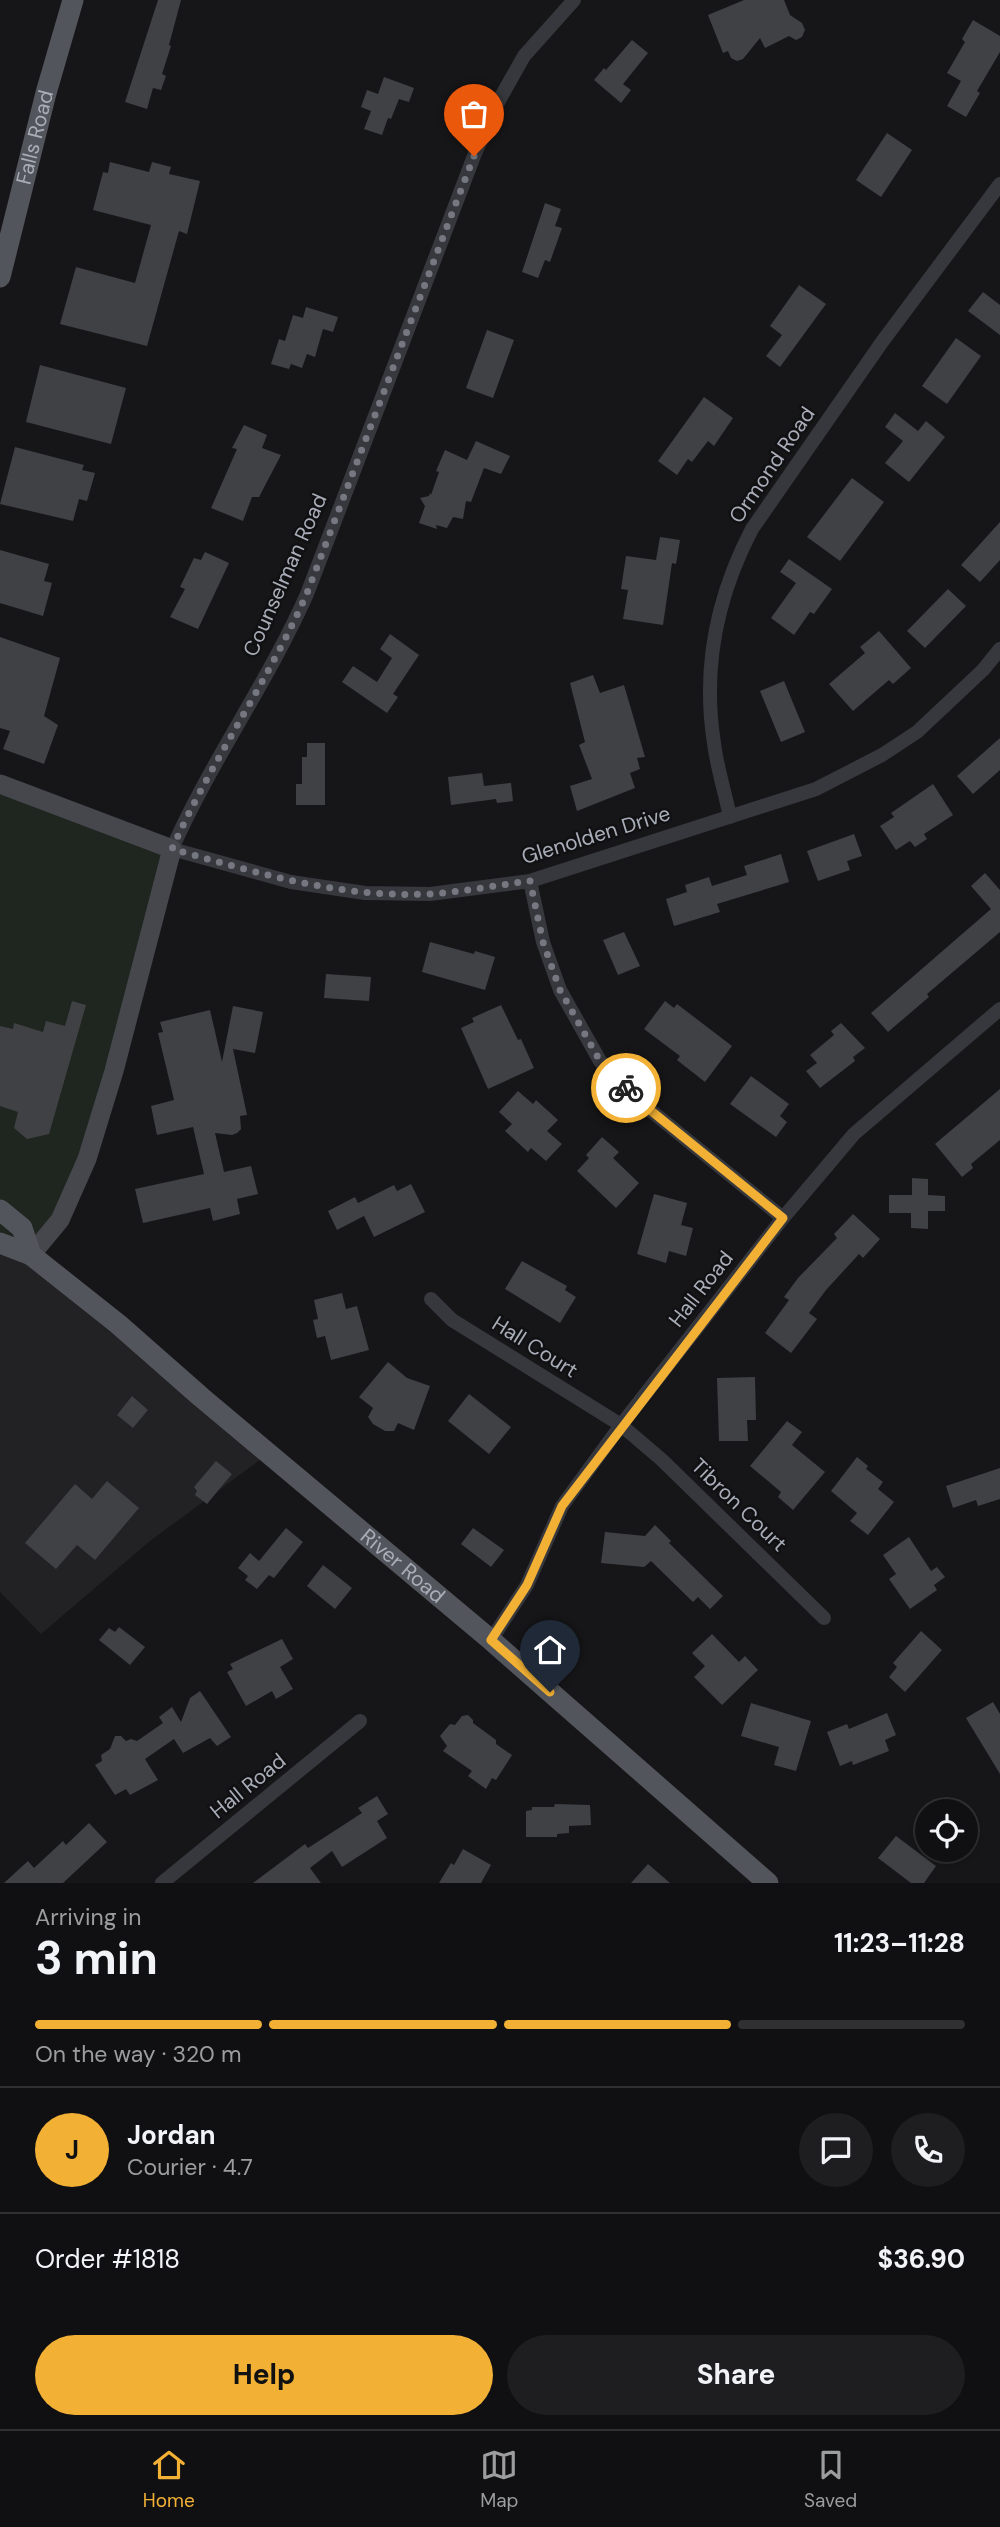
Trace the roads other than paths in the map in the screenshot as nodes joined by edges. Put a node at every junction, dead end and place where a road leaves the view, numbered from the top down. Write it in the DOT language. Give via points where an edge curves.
graph roads {
  1 [pos="73,0"];
  2 [pos="574,0"];
  3 [pos="1000,184"];
  4 [pos="0,277"];
  5 [pos="1000,649"];
  6 [pos="0,784"];
  7 [pos="730,817"];
  8 [pos="172,849"];
  9 [pos="530,881"];
  10 [pos="1000,1009"];
  11 [pos="0,1210"];
  12 [pos="783,1218"];
  13 [pos="0,1243"];
  14 [pos="31,1255"];
  15 [pos="431,1299"];
  16 [pos="621,1425"];
  17 [pos="824,1618"];
  18 [pos="491,1640"];
  19 [pos="360,1721"];
  20 [pos="162,1883"];
  21 [pos="768,1883"];
  1 -- 4 [label="main road, Falls Road"];
  2 -- 8 [label="street, Counselman Road" via="524,56 497,104 302,604"];
  3 -- 7 [label="street, Ormond Road" via="851,386 752,528 735,561 712,641 709,692 714,744"];
  5 -- 7 [label="street, Glenolden Drive" via="917,732 882,755 816,789"];
  6 -- 8 [label="street, Glenolden Drive"];
  7 -- 9 [label="street, Glenolden Drive"];
  8 -- 9 [label="street, Glenolden Drive" via="291,882 365,893 430,894"];
  8 -- 14 [label="street, Counselman Road" via="88,1159 60,1220"];
  9 -- 12 [label="street" via="543,942 560,990 600,1061 639,1101"];
  10 -- 12 [label="street, Hall Road" via="854,1134"];
  11 -- 14 [label="main road, River Road" via="22,1228"];
  12 -- 16 [label="street, Hall Road"];
  13 -- 14 [label="main road, River Road"];
  14 -- 18 [label="main road, River Road"];
  15 -- 16 [label="street, Hall Court" via="452,1320"];
  16 -- 17 [label="street, Tibron Court"];
  16 -- 18 [label="street, Hall Road" via="562,1506 527,1585"];
  18 -- 21 [label="main road, River Road"];
  19 -- 20 [label="street, Hall Road"];
}
